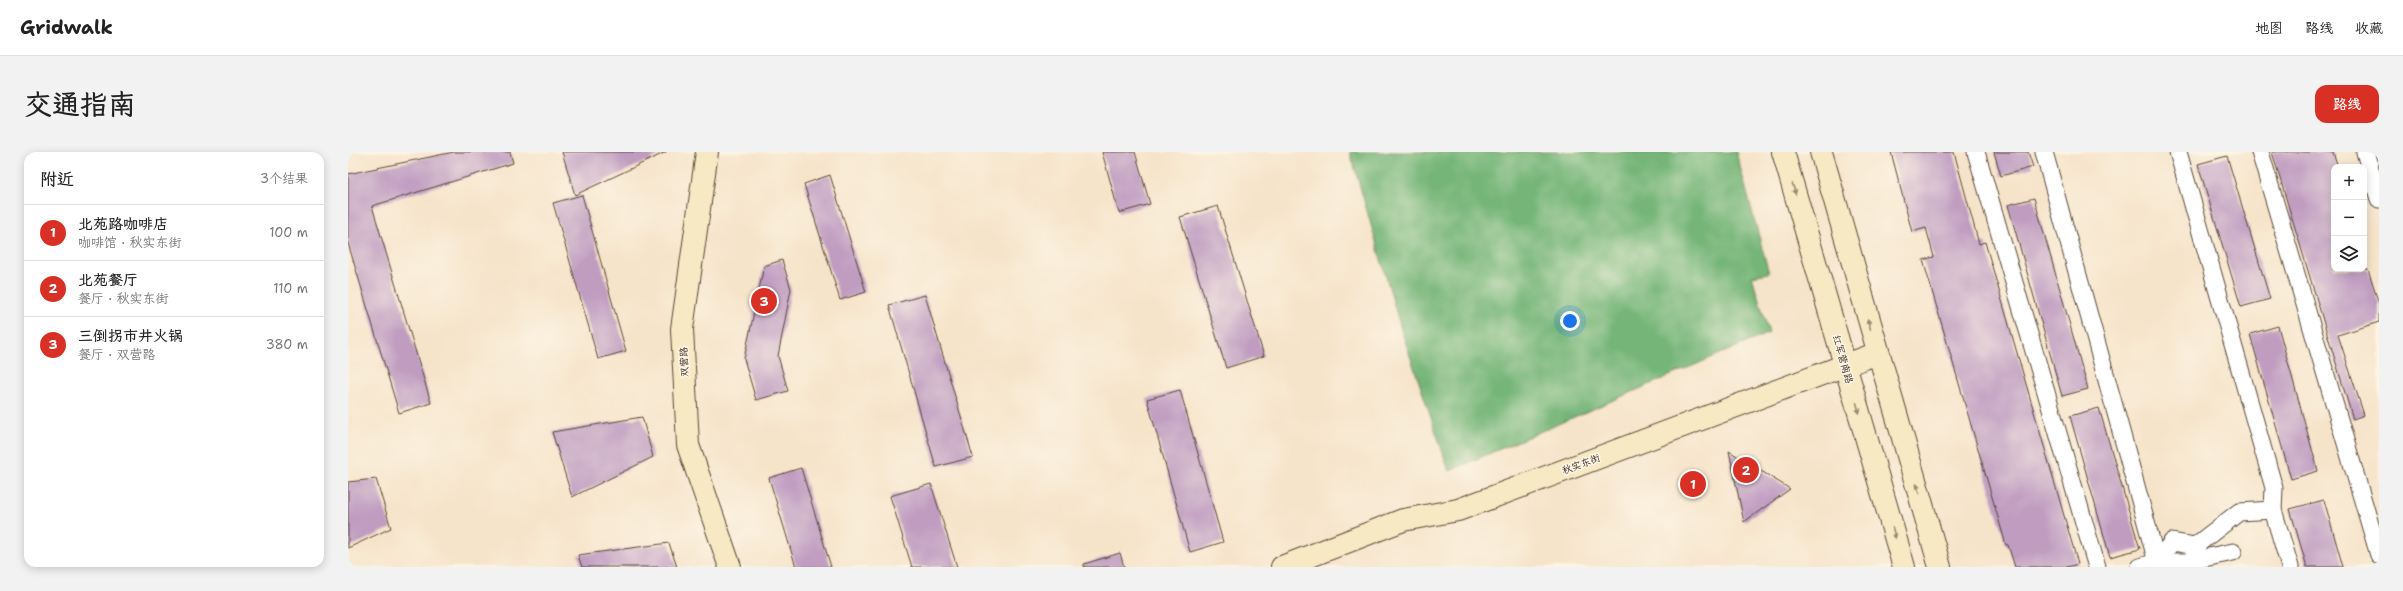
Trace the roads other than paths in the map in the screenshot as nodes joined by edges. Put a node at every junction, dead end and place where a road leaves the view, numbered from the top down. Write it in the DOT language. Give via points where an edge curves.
graph roads {
  1 [pos="707,152"];
  2 [pos="1782,152"];
  3 [pos="1821,152"];
  4 [pos="1976,152"];
  5 [pos="2044,152"];
  6 [pos="2178,152"];
  7 [pos="2260,152"];
  8 [pos="2365,152"];
  9 [pos="2379,198"];
  10 [pos="1861,294"];
  11 [pos="1827,304"];
  12 [pos="1878,353"];
  13 [pos="1845,366"];
  14 [pos="2273,510"];
  15 [pos="2233,552"];
  16 [pos="2379,555"];
  17 [pos="2157,562"];
  18 [pos="730,567"];
  19 [pos="1282,567"];
  20 [pos="1904,567"];
  21 [pos="1940,567"];
  22 [pos="2097,567"];
  23 [pos="2140,567"];
  24 [pos="2290,567"];
  1 -- 18 [label="street, 双营路" via="682,329 688,445"];
  2 -- 11 [label="street, 红军营南路, one-way"];
  3 -- 10 [label="street"];
  4 -- 22 [label="street"];
  5 -- 17 [label="street"];
  6 -- 14 [label="street" via="2274,488"];
  7 -- 16 [label="street"];
  8 -- 9 [label="street"];
  10 -- 11 [label="street" via="1847,302"];
  12 -- 10 [label="street, one-way"];
  11 -- 13 [label="street, 红军营南路"];
  12 -- 13 [label="street, 秋实东街"];
  21 -- 12 [label="street, one-way"];
  13 -- 19 [label="street, 秋实东街" via="1458,510 1403,520"];
  13 -- 20 [label="street, 红军营南路, one-way"];
  14 -- 17 [label="street" via="2239,512 2195,546 2172,542"];
  14 -- 24 [label="street"];
  15 -- 17 [label="street" via="2185,562"];
  17 -- 23 [label="street"];
}
